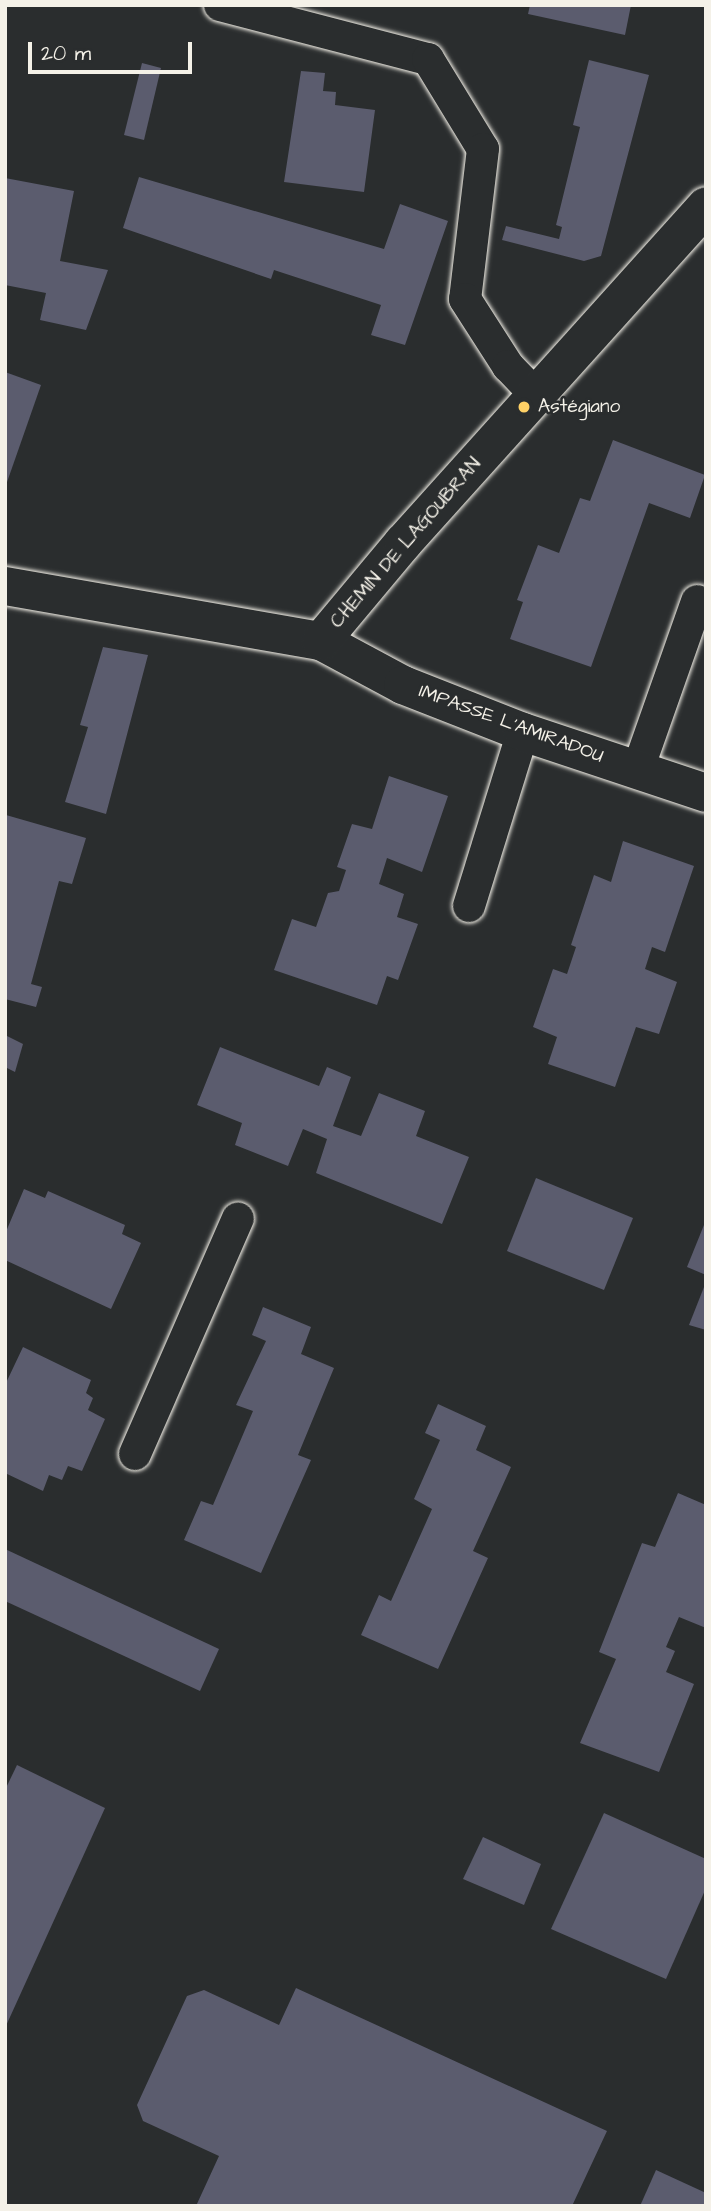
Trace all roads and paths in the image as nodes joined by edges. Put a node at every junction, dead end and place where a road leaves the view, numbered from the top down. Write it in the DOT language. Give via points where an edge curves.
graph roads {
  1 [pos="220,5"];
  2 [pos="706,206"];
  3 [pos="535,394"];
  4 [pos="5,586"];
  5 [pos="697,601"];
  6 [pos="321,641"];
  7 [pos="523,732"];
  8 [pos="638,769"];
  9 [pos="706,793"];
  10 [pos="469,906"];
  11 [pos="237,1219"];
  12 [pos="135,1454"];
  1 -- 3 [label="lane" via="428,59 483,149 465,299 508,366"];
  2 -- 3 [label="main road, CHEMIN DE LAGOUBRAN"];
  3 -- 6 [label="main road, CHEMIN DE LAGOUBRAN"];
  4 -- 6 [label="main road, CHEMIN DE LAGOUBRAN"];
  5 -- 8 [label="lane"];
  6 -- 7 [label="main road, IMPASSE L'AMIRADOU" via="403,685"];
  7 -- 8 [label="main road, IMPASSE L'AMIRADOU"];
  7 -- 10 [label="lane"];
  8 -- 9 [label="main road, IMPASSE L'AMIRADOU"];
  11 -- 12 [label="lane"];
}
